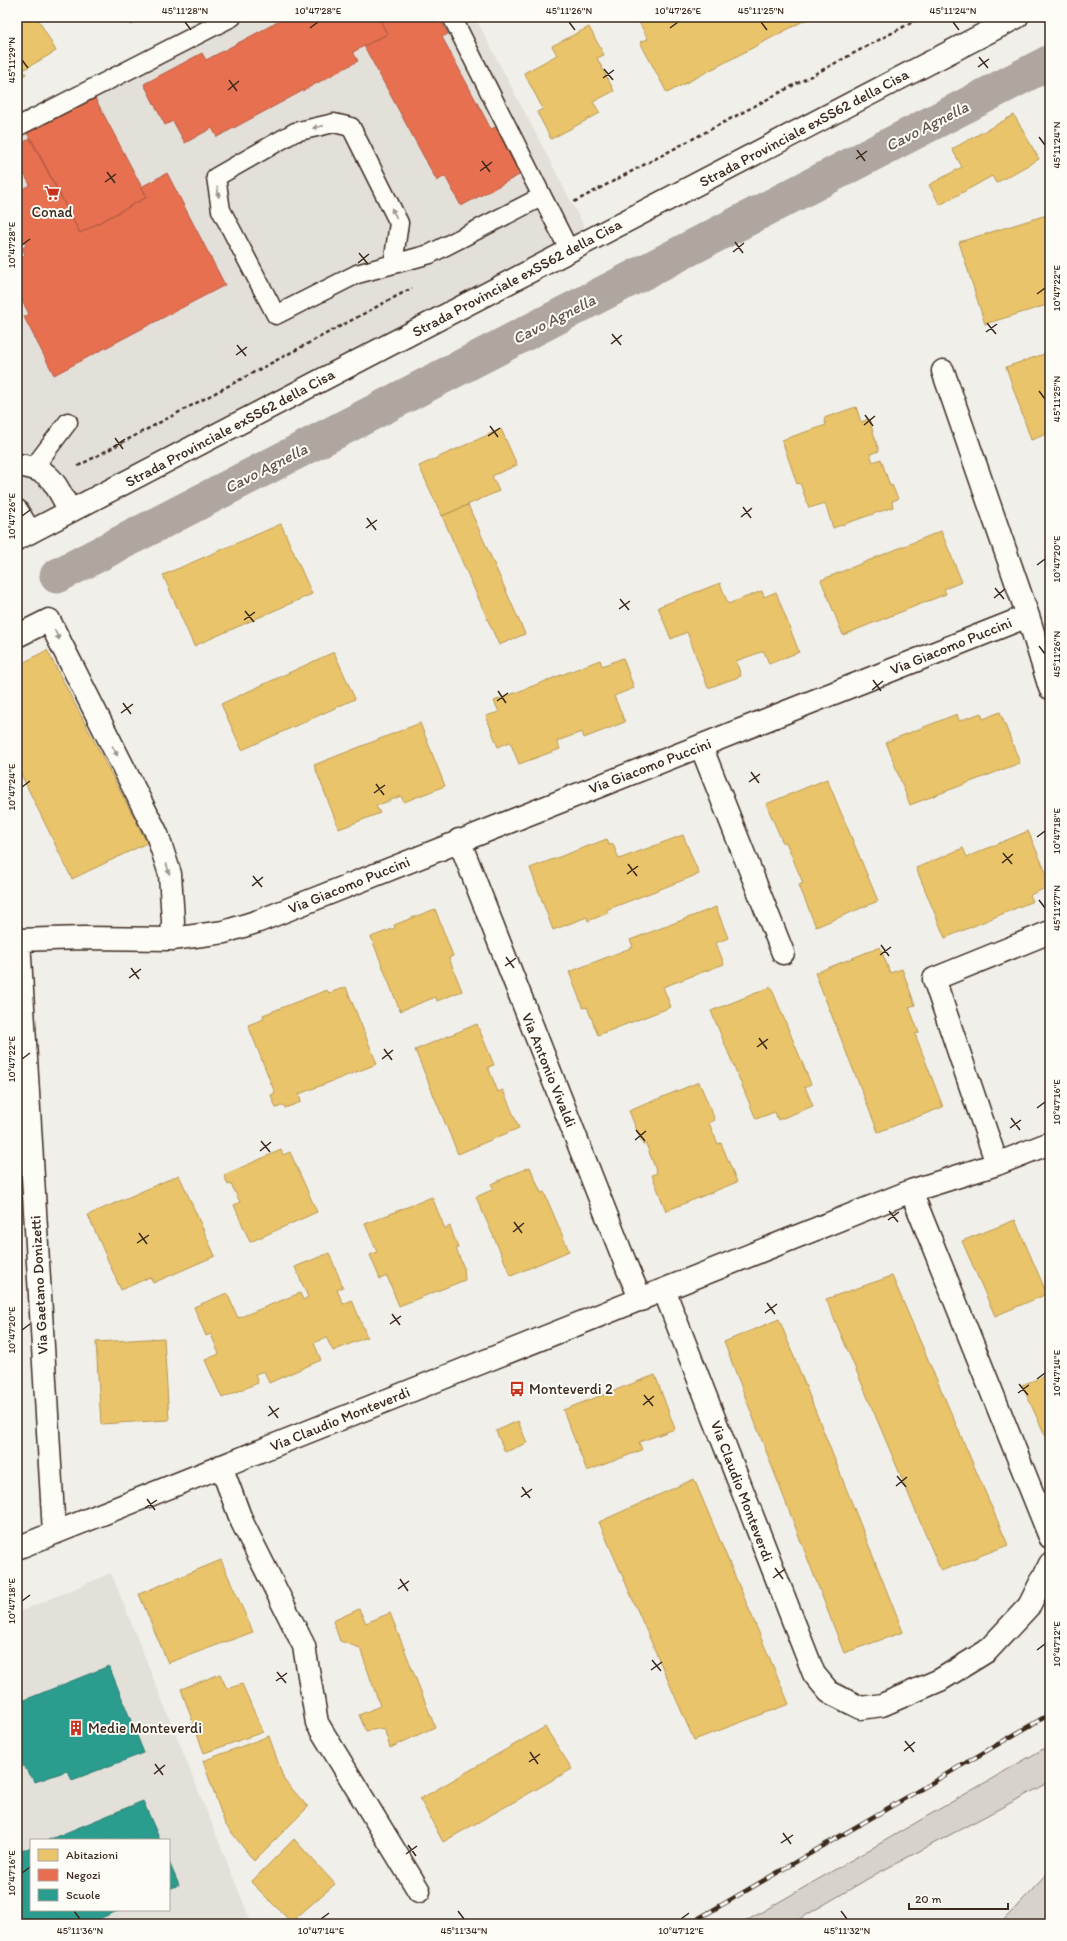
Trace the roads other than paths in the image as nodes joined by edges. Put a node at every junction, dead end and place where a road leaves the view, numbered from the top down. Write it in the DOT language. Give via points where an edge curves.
graph roads {
  1 [pos="232,17"];
  2 [pos="452,17"];
  3 [pos="1017,17"];
  4 [pos="17,127"];
  5 [pos="541,197"];
  6 [pos="569,250"];
  7 [pos="393,264"];
  8 [pos="943,371"];
  9 [pos="68,422"];
  10 [pos="26,466"];
  11 [pos="17,511"];
  12 [pos="70,511"];
  13 [pos="24,535"];
  14 [pos="1028,616"];
  15 [pos="17,636"];
  16 [pos="1050,688"];
  17 [pos="701,746"];
  18 [pos="459,840"];
  19 [pos="1050,932"];
  20 [pos="172,939"];
  21 [pos="18,940"];
  22 [pos="783,953"];
  23 [pos="1050,1143"];
  24 [pos="997,1164"];
  25 [pos="911,1191"];
  26 [pos="664,1290"];
  27 [pos="641,1300"];
  28 [pos="221,1466"];
  29 [pos="54,1533"];
  30 [pos="1050,1538"];
  31 [pos="17,1548"];
  32 [pos="1050,1564"];
  33 [pos="419,1891"];
  1 -- 4 [label="lane"];
  2 -- 5 [label="lane"];
  3 -- 6 [label="street, Strada Provinciale exSS62 della Cisa"];
  5 -- 6 [label="lane"];
  5 -- 7 [label="lane" via="430,254"];
  6 -- 12 [label="street, Strada Provinciale exSS62 della Cisa"];
  7 -- 7 [label="lane, one-way" via="399,223 351,127 334,123 295,132 216,177 221,210 276,315 357,274"];
  8 -- 14 [label="street, Via Giacomo Puccini"];
  9 -- 10 [label="lane"];
  10 -- 12 [label="street" via="45,472"];
  11 -- 13 [label="street"];
  12 -- 13 [label="street, Strada Provinciale exSS62 della Cisa"];
  14 -- 16 [label="street"];
  14 -- 17 [label="street, Via Giacomo Puccini"];
  15 -- 20 [label="street, one-way" via="50,620 157,834 170,874"];
  17 -- 18 [label="street, Via Giacomo Puccini"];
  17 -- 22 [label="street"];
  18 -- 20 [label="street, Via Giacomo Puccini" via="259,921 224,932"];
  18 -- 27 [label="street, Via Antonio Vivaldi"];
  19 -- 24 [label="street" via="934,979"];
  20 -- 21 [label="street, Via Giacomo Puccini"];
  21 -- 29 [label="street, Via Gaetano Donizetti"];
  23 -- 24 [label="street, Via Claudio Monteverdi"];
  24 -- 25 [label="street, Via Claudio Monteverdi"];
  25 -- 26 [label="street, Via Claudio Monteverdi"];
  25 -- 30 [label="street"];
  26 -- 27 [label="street, Via Claudio Monteverdi"];
  26 -- 32 [label="street, Via Claudio Monteverdi" via="814,1674 828,1692 861,1708 882,1705 940,1680 987,1651 1029,1606"];
  27 -- 28 [label="street, Via Claudio Monteverdi"];
  28 -- 29 [label="street, Via Claudio Monteverdi"];
  28 -- 33 [label="street" via="242,1522 304,1646 317,1723"];
  29 -- 31 [label="street, Via Claudio Monteverdi"];
}
